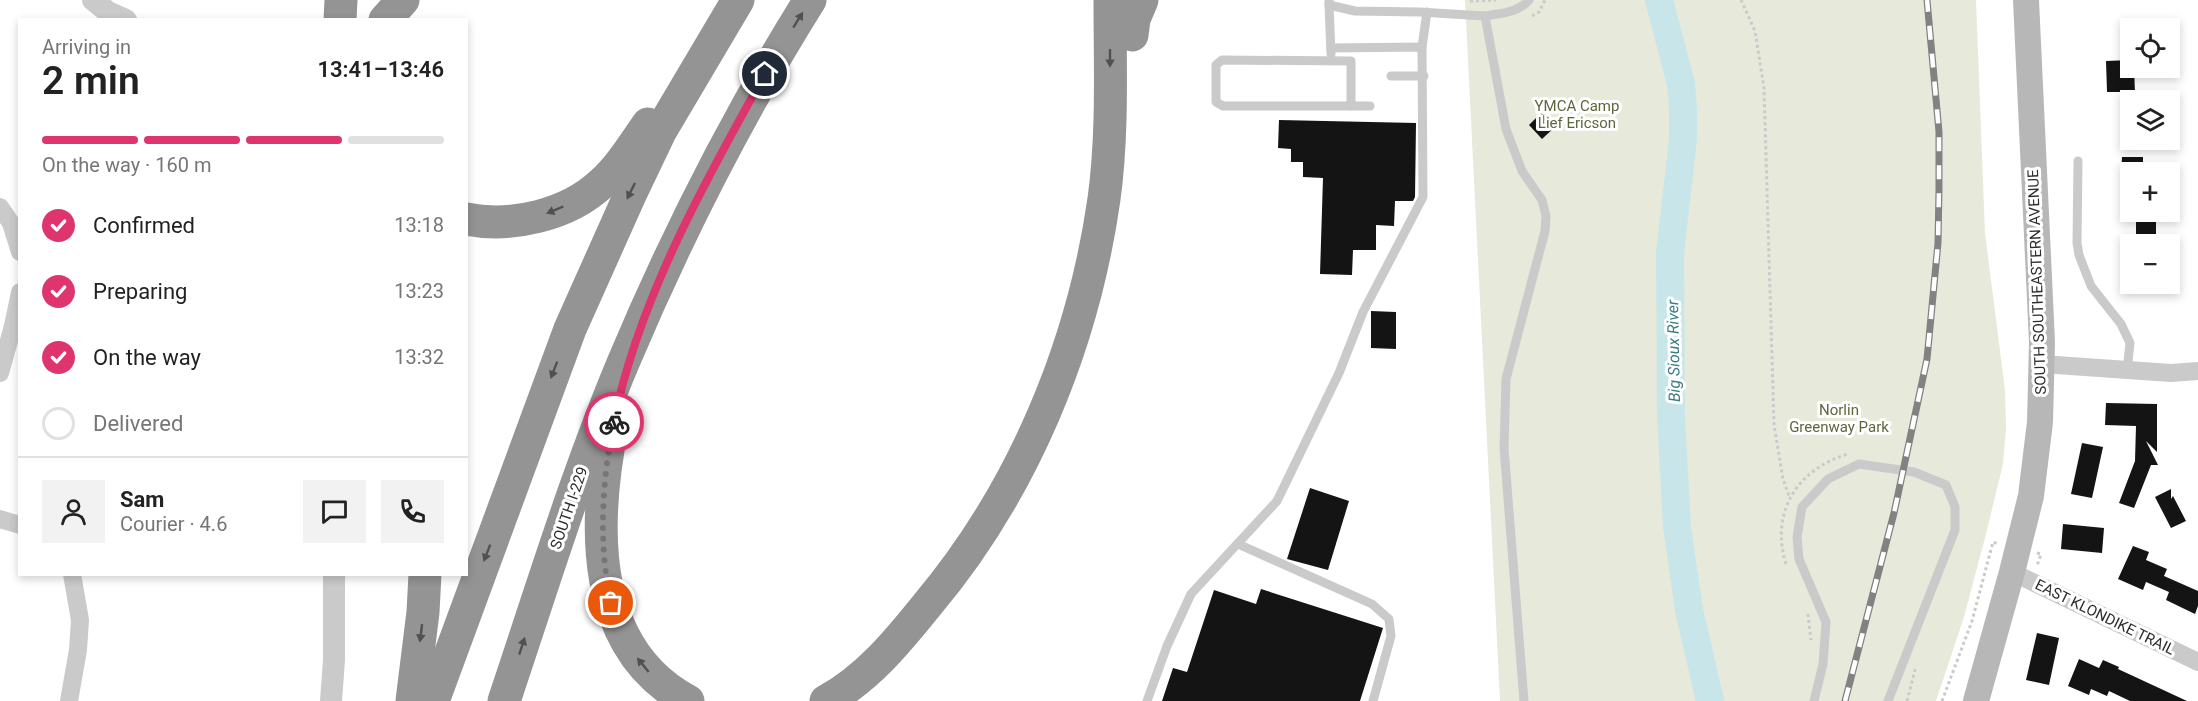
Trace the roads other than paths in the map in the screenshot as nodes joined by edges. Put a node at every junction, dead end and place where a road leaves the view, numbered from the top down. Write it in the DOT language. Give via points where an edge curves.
graph roads {
  1 [pos="93,0"];
  2 [pos="319,0"];
  3 [pos="340,0"];
  4 [pos="403,0"];
  5 [pos="810,0"];
  6 [pos="1110,0"];
  7 [pos="1132,0"];
  8 [pos="1142,0"];
  9 [pos="1529,0"];
  10 [pos="2025,1"];
  11 [pos="1329,2"];
  12 [pos="735,6"];
  13 [pos="1427,12"];
  14 [pos="1485,16"];
  15 [pos="122,18"];
  16 [pos="319,18"];
  17 [pos="340,18"];
  18 [pos="387,18"];
  19 [pos="1132,35"];
  20 [pos="1422,47"];
  21 [pos="1331,48"];
  22 [pos="1332,61"];
  23 [pos="1391,76"];
  24 [pos="1424,76"];
  25 [pos="1351,106"];
  26 [pos="1370,106"];
  27 [pos="2078,161"];
  28 [pos="0,207"];
  29 [pos="468,219"];
  30 [pos="18,246"];
  31 [pos="653,294"];
  32 [pos="18,302"];
  33 [pos="2042,364"];
  34 [pos="2127,371"];
  35 [pos="2198,371"];
  36 [pos="0,373"];
  37 [pos="0,519"];
  38 [pos="18,524"];
  39 [pos="1238,543"];
  40 [pos="2012,572"];
  41 [pos="72,576"];
  42 [pos="334,576"];
  43 [pos="425,576"];
  44 [pos="2198,662"];
  45 [pos="69,701"];
  46 [pos="331,701"];
  47 [pos="412,701"];
  48 [pos="433,701"];
  49 [pos="504,701"];
  50 [pos="688,701"];
  51 [pos="826,701"];
  52 [pos="865,701"];
  53 [pos="1147,701"];
  54 [pos="1373,701"];
  55 [pos="1524,701"];
  56 [pos="1814,701"];
  57 [pos="1888,701"];
  58 [pos="1976,701"];
  1 -- 15 [label="street"];
  2 -- 16 [label="highway"];
  3 -- 17 [label="highway"];
  4 -- 18 [label="highway"];
  31 -- 5 [label="highway, SOUTH I-229, one-way" via="748,103"];
  6 -- 51 [label="highway, one-way" via="1110,111 1104,198 1087,284 1058,380 1019,466 968,552 877,662"];
  7 -- 19 [label="highway"];
  8 -- 19 [label="highway"];
  9 -- 14 [label="lane" via="1512,11"];
  10 -- 33 [label="main road, SOUTH SOUTHEASTERN AVENUE"];
  11 -- 13 [label="lane" via="1356,11"];
  11 -- 21 [label="lane"];
  12 -- 29 [label="highway, one-way" via="602,183 565,206 526,219"];
  12 -- 48 [label="highway, one-way" via="661,130 570,329"];
  13 -- 14 [label="lane"];
  13 -- 20 [label="lane"];
  14 -- 55 [label="lane" via="1506,129 1522,171 1542,200 1546,216 1504,399 1504,448"];
  19 -- 52 [label="highway" via="1129,154 1119,233 1097,325 1065,417 991,554 934,629"];
  20 -- 21 [label="lane"];
  20 -- 24 [label="lane"];
  21 -- 22 [label="lane"];
  22 -- 25 [label="lane" via="1351,61"];
  22 -- 25 [label="lane" via="1222,60 1216,65 1216,102 1223,106"];
  23 -- 24 [label="lane"];
  24 -- 39 [label="lane" via="1423,197 1363,312 1339,373 1276,501"];
  25 -- 26 [label="lane"];
  27 -- 34 [label="lane" via="2079,255 2091,286 2121,324 2130,343"];
  28 -- 30 [label="street" via="11,223"];
  49 -- 31 [label="highway, SOUTH I-229, one-way" via="586,458"];
  50 -- 31 [label="highway, one-way" via="653,678 639,662 613,611 603,559 603,503 610,439"];
  32 -- 36 [label="street"];
  33 -- 34 [label="street"];
  33 -- 40 [label="main road, SOUTH SOUTHEASTERN AVENUE" via="2037,459"];
  34 -- 35 [label="street"];
  37 -- 38 [label="street"];
  39 -- 53 [label="lane" via="1191,594"];
  39 -- 54 [label="lane" via="1372,604 1389,619 1391,636"];
  40 -- 44 [label="street, EAST KLONDIKE TRAIL"];
  40 -- 58 [label="main road, SOUTH SOUTHEASTERN AVENUE"];
  41 -- 45 [label="street" via="80,620"];
  42 -- 46 [label="street"];
  43 -- 47 [label="highway, one-way"];
  56 -- 57 [label="lane" via="1823,664 1826,622 1799,559 1798,527 1802,507 1828,479 1859,464 1914,472 1946,485 1955,507 1955,530"];
}
